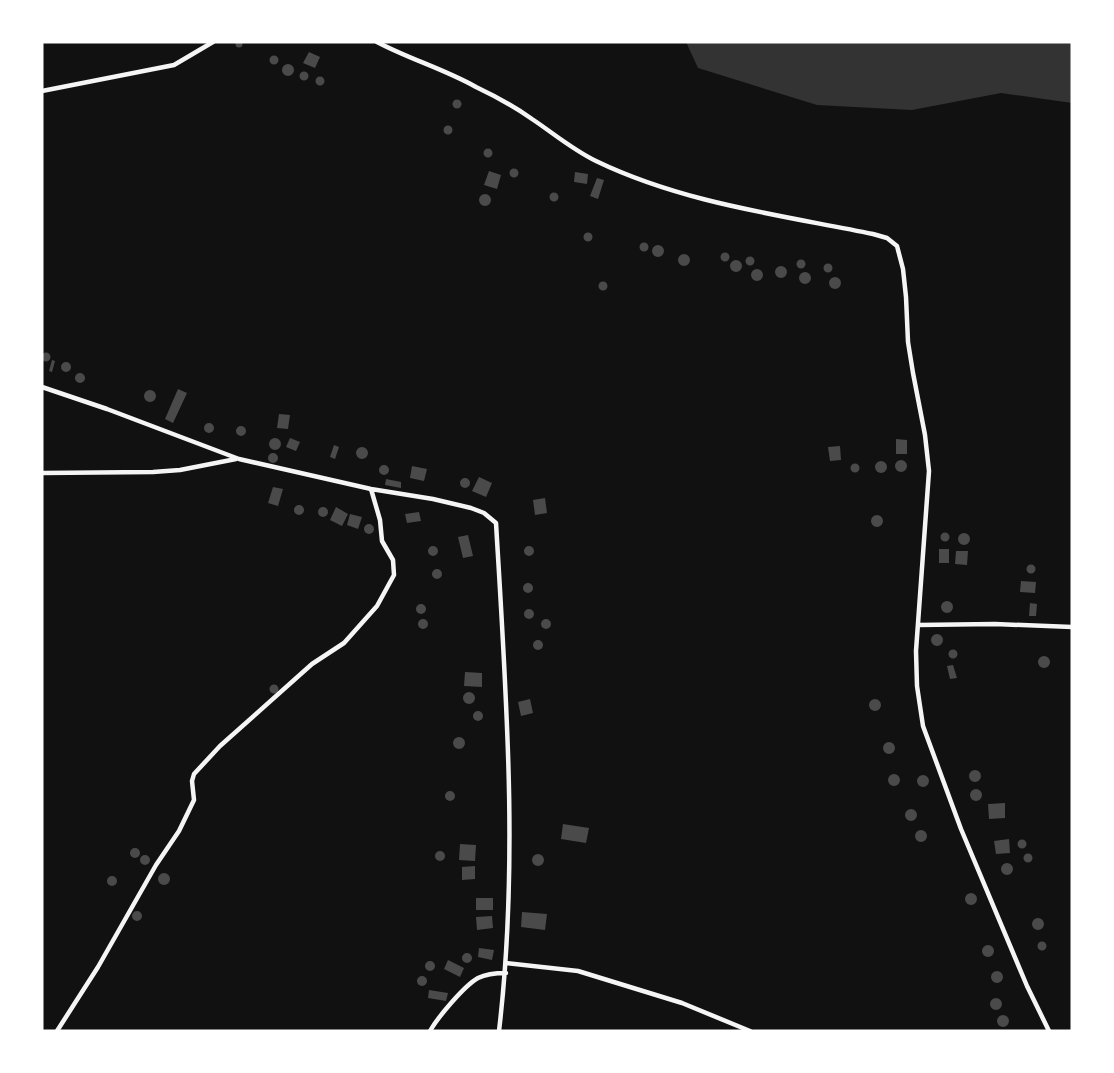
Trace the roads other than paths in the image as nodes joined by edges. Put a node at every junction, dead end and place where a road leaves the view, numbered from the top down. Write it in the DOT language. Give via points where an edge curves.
graph roads {
  1 [pos="213,42"];
  2 [pos="377,42"];
  3 [pos="42,92"];
  4 [pos="42,387"];
  5 [pos="239,459"];
  6 [pos="42,473"];
  7 [pos="371,489"];
  8 [pos="918,625"];
  9 [pos="1072,627"];
  10 [pos="506,963"];
  11 [pos="506,973"];
  12 [pos="57,1031"];
  13 [pos="430,1031"];
  14 [pos="499,1031"];
  15 [pos="750,1031"];
  16 [pos="1049,1031"];
  1 -- 3 [label="street" via="174,65"];
  2 -- 8 [label="street" via="477,87 565,143 621,171 710,202 873,234 897,246 929,471"];
  4 -- 5 [label="street"];
  5 -- 6 [label="street" via="162,471"];
  5 -- 7 [label="street"];
  7 -- 10 [label="street" via="471,508 496,524 508,790"];
  7 -- 12 [label="street" via="394,575 377,606 344,643 312,664 194,774 194,800 179,831"];
  8 -- 9 [label="street"];
  8 -- 16 [label="street" via="917,686 923,726 965,839"];
  10 -- 11 [label="street"];
  10 -- 15 [label="street" via="579,971 682,1003"];
  11 -- 13 [label="street" via="477,978"];
  11 -- 14 [label="street"];
}
